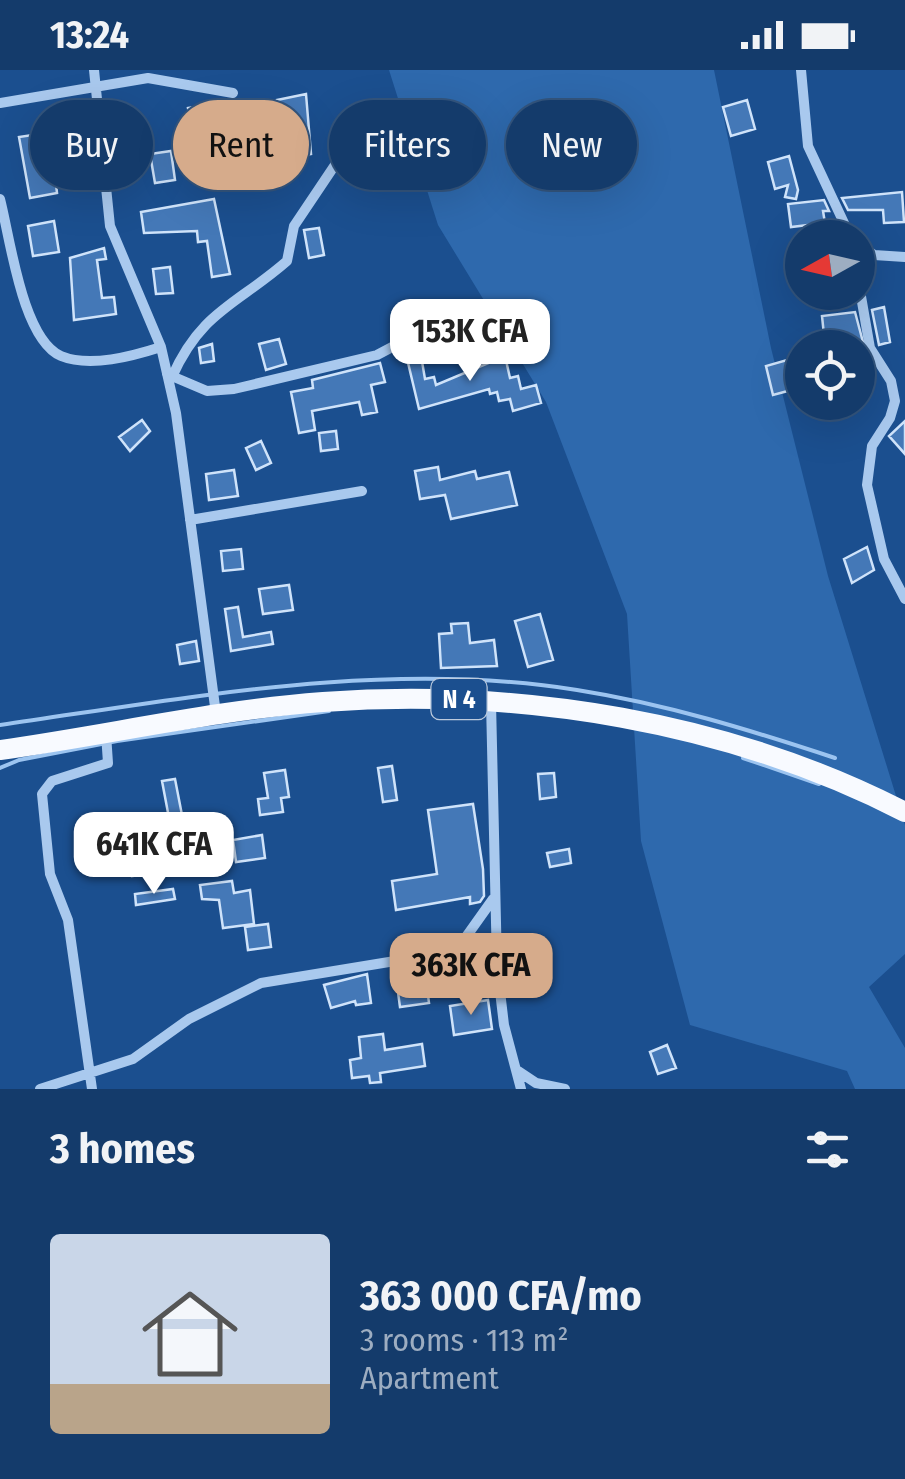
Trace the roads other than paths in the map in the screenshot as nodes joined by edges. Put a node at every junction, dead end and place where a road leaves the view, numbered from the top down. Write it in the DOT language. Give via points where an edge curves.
graph roads {
  1 [pos="94,70"];
  2 [pos="801,70"];
  3 [pos="98,87"];
  4 [pos="232,93"];
  5 [pos="0,103"];
  6 [pos="329,174"];
  7 [pos="0,199"];
  8 [pos="843,220"];
  9 [pos="875,255"];
  10 [pos="905,257"];
  11 [pos="468,307"];
  12 [pos="863,310"];
  13 [pos="161,347"];
  14 [pos="170,376"];
  15 [pos="362,490"];
  16 [pos="190,520"];
  17 [pos="905,599"];
  18 [pos="490,701"];
  19 [pos="216,714"];
  20 [pos="106,734"];
  21 [pos="0,750"];
  22 [pos="905,812"];
  23 [pos="493,900"];
  24 [pos="89,1070"];
  25 [pos="518,1071"];
  26 [pos="40,1089"];
  27 [pos="92,1089"];
  28 [pos="521,1089"];
  29 [pos="566,1089"];
  1 -- 3 [label="street"];
  2 -- 8 [label="street" via="808,146"];
  3 -- 4 [label="street" via="148,78"];
  3 -- 5 [label="street"];
  3 -- 13 [label="street" via="110,226"];
  6 -- 14 [label="street" via="294,226 287,261 224,304"];
  7 -- 13 [label="street" via="27,304 52,350 112,359"];
  9 -- 10 [label="street"];
  11 -- 14 [label="street" via="377,355 268,381 208,390"];
  12 -- 17 [label="street" via="870,348 896,401 872,446 867,485 884,559"];
  13 -- 14 [label="street"];
  14 -- 16 [label="street"];
  15 -- 16 [label="street"];
  16 -- 19 [label="street"];
  18 -- 19 [label="highway, N 4" via="390,699"];
  18 -- 22 [label="highway, N 4" via="605,715 712,740 802,768"];
  18 -- 23 [label="street"];
  19 -- 20 [label="highway, N 4"];
  20 -- 21 [label="highway, N 4"];
  20 -- 24 [label="street" via="108,763 52,781 42,794 50,874 68,920"];
  23 -- 24 [label="street" via="456,952 261,983 189,1018 142,1054"];
  23 -- 25 [label="street" via="502,1016"];
  24 -- 26 [label="street"];
  24 -- 27 [label="street"];
  25 -- 28 [label="street"];
  25 -- 29 [label="street"];
}
